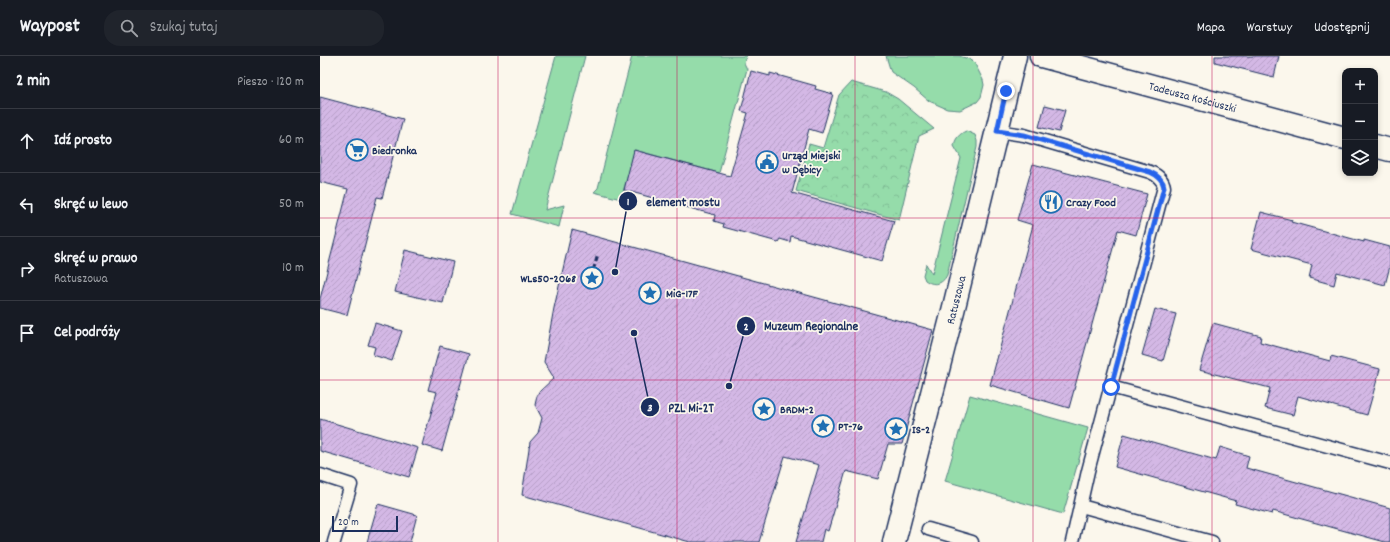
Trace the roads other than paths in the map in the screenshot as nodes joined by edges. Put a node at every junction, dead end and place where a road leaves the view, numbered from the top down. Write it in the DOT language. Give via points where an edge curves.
graph roads {
  1 [pos="1015,56"];
  2 [pos="1041,56"];
  3 [pos="997,131"];
  4 [pos="1342,137"];
  5 [pos="1378,147"];
  6 [pos="1390,150"];
  7 [pos="1111,387"];
  8 [pos="1390,464"];
  9 [pos="320,475"];
  10 [pos="1081,506"];
  11 [pos="928,529"];
  12 [pos="334,542"];
  13 [pos="894,542"];
  14 [pos="972,542"];
  15 [pos="1072,542"];
  16 [pos="1212,542"];
  1 -- 3 [label="street, Ratuszowa"];
  2 -- 4 [label="street, Tadeusza Kościuszki"];
  3 -- 7 [label="lane" via="1024,135 1150,172 1164,182"];
  3 -- 13 [label="street, Ratuszowa"];
  5 -- 6 [label="street"];
  7 -- 8 [label="lane"];
  7 -- 10 [label="lane"];
  9 -- 12 [label="lane" via="351,484"];
  10 -- 15 [label="lane"];
  10 -- 16 [label="lane"];
  11 -- 14 [label="lane"];
}
